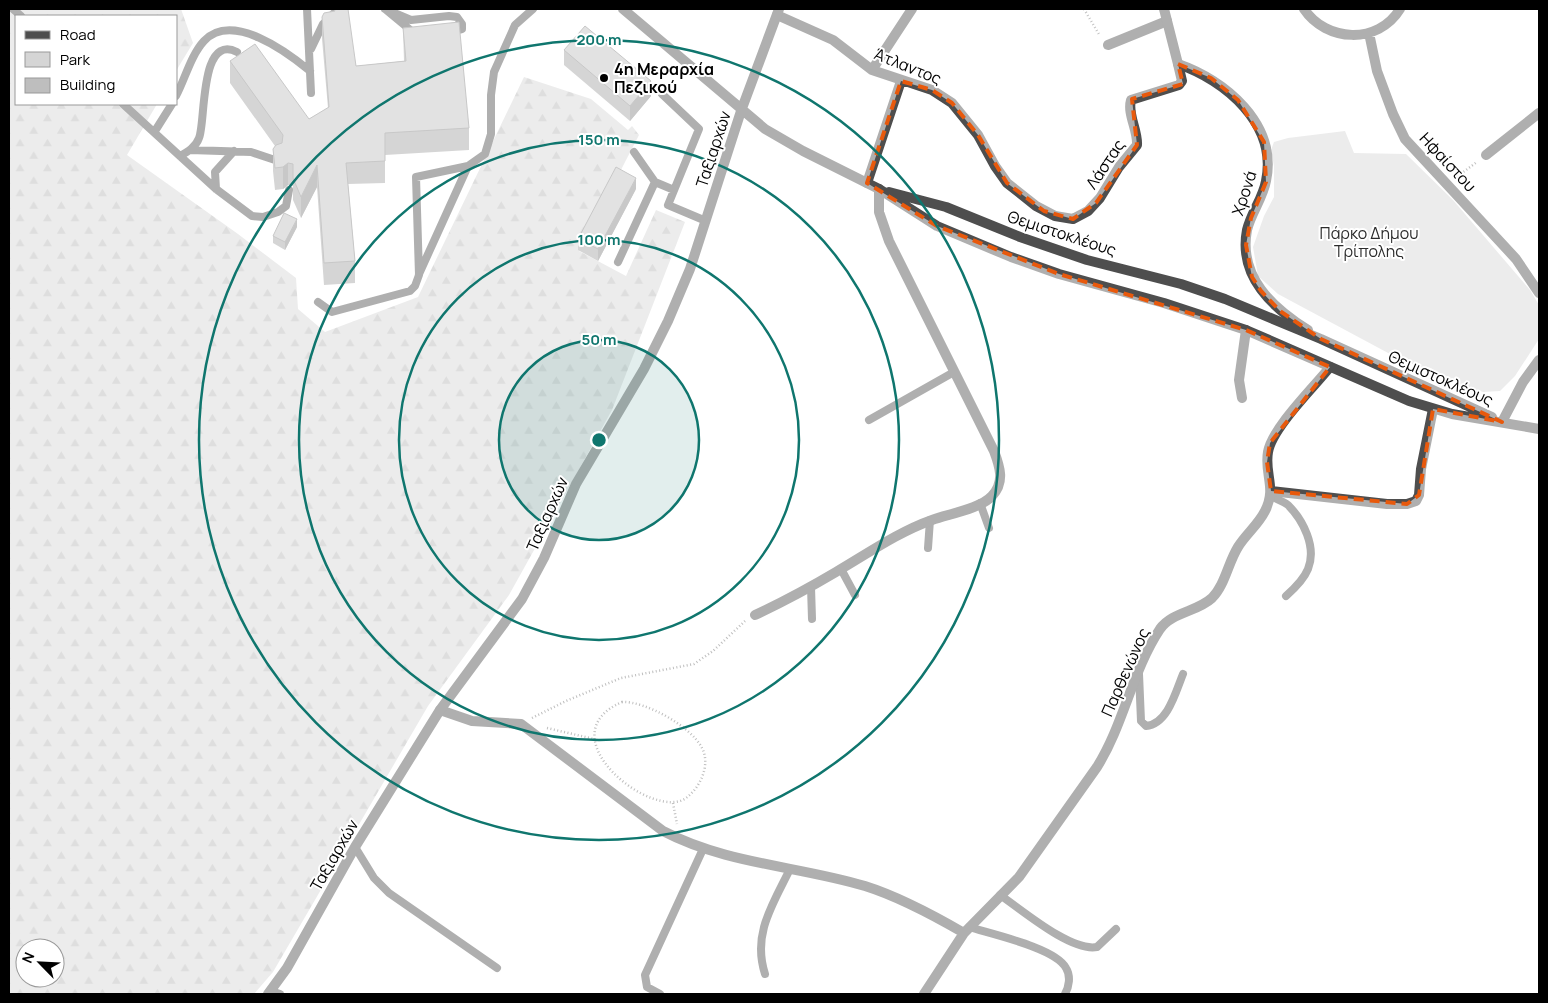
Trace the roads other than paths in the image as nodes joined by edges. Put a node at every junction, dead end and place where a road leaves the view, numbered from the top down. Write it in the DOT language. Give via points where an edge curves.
graph roads {
  1 [pos="307,9"];
  2 [pos="338,9"];
  3 [pos="385,9"];
  4 [pos="533,9"];
  5 [pos="622,9"];
  6 [pos="912,9"];
  7 [pos="1164,9"];
  8 [pos="1304,9"];
  9 [pos="1400,9"];
  10 [pos="778,12"];
  11 [pos="1167,21"];
  12 [pos="445,33"];
  13 [pos="1369,33"];
  14 [pos="422,35"];
  15 [pos="1108,45"];
  16 [pos="238,52"];
  17 [pos="309,53"];
  18 [pos="1178,64"];
  19 [pos="872,70"];
  20 [pos="310,71"];
  21 [pos="901,81"];
  22 [pos="178,92"];
  23 [pos="311,93"];
  24 [pos="662,94"];
  25 [pos="124,105"];
  26 [pos="171,105"];
  27 [pos="741,111"];
  28 [pos="1539,112"];
  29 [pos="155,131"];
  30 [pos="190,150"];
  31 [pos="234,151"];
  32 [pos="634,152"];
  33 [pos="1486,155"];
  34 [pos="180,156"];
  35 [pos="278,161"];
  36 [pos="468,166"];
  37 [pos="655,182"];
  38 [pos="867,183"];
  39 [pos="216,189"];
  40 [pos="879,189"];
  41 [pos="289,190"];
  42 [pos="674,190"];
  43 [pos="1076,218"];
  44 [pos="706,221"];
  45 [pos="618,262"];
  46 [pos="418,275"];
  47 [pos="1539,293"];
  48 [pos="318,302"];
  49 [pos="1246,330"];
  50 [pos="1321,339"];
  51 [pos="1539,360"];
  52 [pos="1330,367"];
  53 [pos="954,372"];
  54 [pos="1242,398"];
  55 [pos="1433,409"];
  56 [pos="869,420"];
  57 [pos="1502,422"];
  58 [pos="1539,429"];
  59 [pos="1271,493"];
  60 [pos="980,503"];
  61 [pos="930,520"];
  62 [pos="989,528"];
  63 [pos="928,548"];
  64 [pos="841,569"];
  65 [pos="811,587"];
  66 [pos="855,595"];
  67 [pos="1286,596"];
  68 [pos="755,615"];
  69 [pos="812,619"];
  70 [pos="1139,672"];
  71 [pos="1183,674"];
  72 [pos="440,710"];
  73 [pos="355,847"];
  74 [pos="703,849"];
  75 [pos="790,869"];
  76 [pos="1000,895"];
  77 [pos="1116,929"];
  78 [pos="967,930"];
  79 [pos="497,968"];
  80 [pos="765,974"];
  81 [pos="273,993"];
  82 [pos="660,994"];
  83 [pos="924,994"];
  84 [pos="1065,994"];
  1 -- 17 [label="lane"];
  2 -- 17 [label="lane" via="322,24"];
  3 -- 12 [label="lane" via="411,20 449,16 459,20 462,29"];
  3 -- 14 [label="lane" via="409,30"];
  4 -- 36 [label="lane" via="515,25 501,53 494,72 488,148 480,159"];
  5 -- 27 [label="street, Θεμιστοκλέους"];
  6 -- 19 [label="street"];
  7 -- 11 [label="street"];
  8 -- 13 [label="street" via="1322,27 1337,34"];
  9 -- 13 [label="street" via="1384,26"];
  10 -- 19 [label="street, Άτλαντος" via="833,40"];
  10 -- 27 [label="street, Ταξιαρχών"];
  11 -- 15 [label="street"];
  11 -- 18 [label="street"];
  13 -- 47 [label="street, Ηφαίστου" via="1377,71 1405,139 1516,258"];
  16 -- 30 [label="lane" via="224,50 214,61 204,92 199,139"];
  17 -- 20 [label="lane"];
  18 -- 43 [label="street, Λάστας" via="1180,85 1130,101 1137,145 1100,198"];
  18 -- 50 [label="street, Χρονά" via="1224,86 1258,128 1264,142 1268,170 1247,230 1252,276 1269,301"];
  19 -- 21 [label="street, Άτλαντος"];
  20 -- 22 [label="lane" via="291,56 253,35 236,31 216,32 204,41"];
  20 -- 23 [label="lane"];
  21 -- 38 [label="street"];
  21 -- 43 [label="street, Άτλαντος" via="932,90 960,111 1000,174 1018,193 1050,214 1065,219"];
  24 -- 42 [label="lane" via="699,129"];
  25 -- 29 [label="lane"];
  26 -- 29 [label="lane"];
  27 -- 38 [label="street, Θεμιστοκλέους" via="784,141"];
  27 -- 44 [label="street, Ταξιαρχών"];
  28 -- 33 [label="street"];
  29 -- 34 [label="lane"];
  30 -- 31 [label="lane"];
  30 -- 34 [label="lane"];
  31 -- 35 [label="lane" via="251,152"];
  31 -- 39 [label="lane" via="215,172"];
  32 -- 37 [label="lane"];
  34 -- 39 [label="lane"];
  36 -- 46 [label="lane"];
  36 -- 46 [label="lane" via="416,177"];
  37 -- 42 [label="lane"];
  37 -- 45 [label="lane"];
  38 -- 40 [label="street, Θεμιστοκλέους"];
  39 -- 41 [label="lane" via="252,216 263,218 286,206"];
  40 -- 49 [label="street, Θεμιστοκλέους" via="937,226 1011,258"];
  40 -- 50 [label="street, Θεμιστοκλέους" via="946,207 1020,238 1087,260 1225,298"];
  40 -- 53 [label="street" via="879,212 889,241"];
  42 -- 44 [label="lane" via="668,205"];
  44 -- 72 [label="street, Ταξιαρχών" via="668,321 627,400 576,484 532,583 505,625"];
  46 -- 48 [label="lane" via="416,286 410,291 332,312"];
  49 -- 52 [label="street, Θεμιστοκλέους"];
  49 -- 54 [label="street" via="1239,380"];
  50 -- 57 [label="street, Θεμιστοκλέους"];
  51 -- 57 [label="street"];
  52 -- 55 [label="street, Θεμιστοκλέους" via="1382,391"];
  52 -- 59 [label="street" via="1270,443 1267,462"];
  53 -- 56 [label="lane"];
  53 -- 60 [label="street" via="1000,467 998,488 990,498"];
  55 -- 57 [label="street, Θεμιστοκλέους"];
  55 -- 59 [label="street" via="1416,501 1387,504"];
  57 -- 58 [label="street"];
  59 -- 67 [label="lane" via="1294,512 1305,529 1312,555 1304,576"];
  59 -- 70 [label="street, Παρθενώνος" via="1264,513 1238,548 1213,597 1165,623"];
  60 -- 61 [label="street"];
  60 -- 62 [label="lane"];
  61 -- 63 [label="lane"];
  61 -- 64 [label="street"];
  64 -- 65 [label="street"];
  64 -- 66 [label="lane"];
  65 -- 68 [label="street"];
  65 -- 69 [label="lane"];
  70 -- 71 [label="lane" via="1141,721 1146,726 1163,717"];
  70 -- 76 [label="street, Παρθενώνος" via="1104,757 1019,877"];
  72 -- 73 [label="street, Ταξιαρχών"];
  72 -- 74 [label="street" via="472,721 521,724 663,831"];
  73 -- 79 [label="lane" via="374,878 389,893"];
  73 -- 81 [label="street, Ταξιαρχών"];
  74 -- 75 [label="street"];
  74 -- 82 [label="lane" via="645,975 648,987"];
  75 -- 78 [label="street" via="864,886"];
  75 -- 80 [label="lane" via="761,932 760,954"];
  76 -- 77 [label="lane" via="1045,926 1086,948 1097,947"];
  76 -- 78 [label="street, Παρθενώνος"];
  78 -- 83 [label="street, Παρθενώνος"];
  78 -- 84 [label="lane" via="1022,944 1061,961 1068,974"];
}
